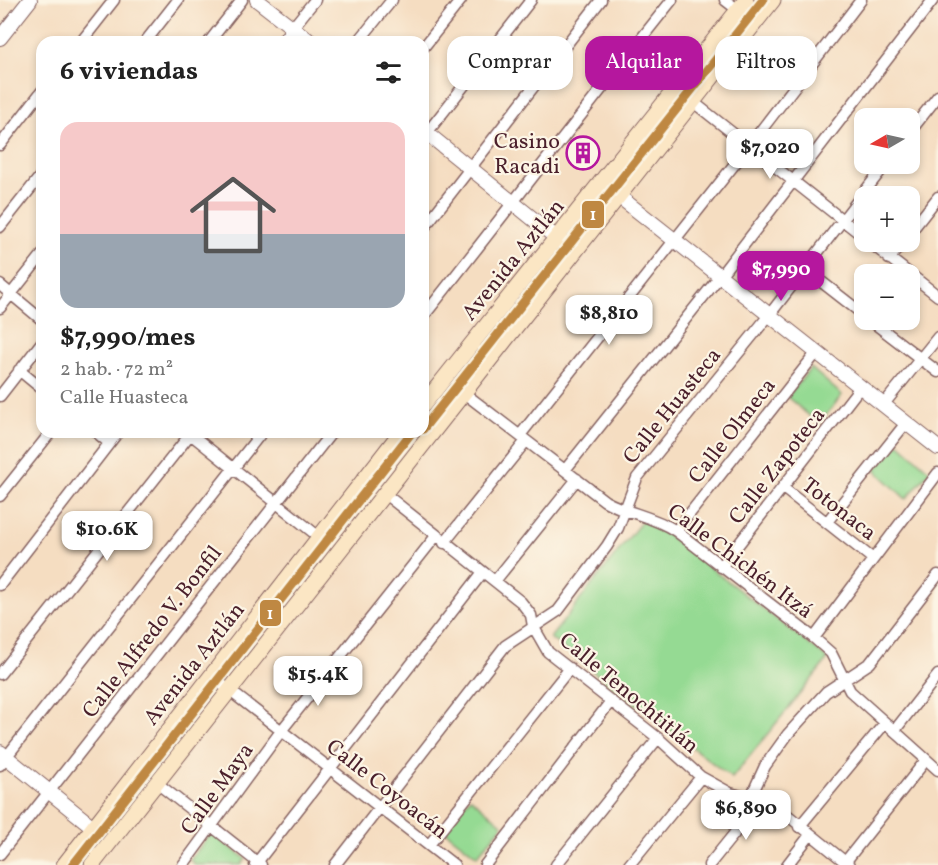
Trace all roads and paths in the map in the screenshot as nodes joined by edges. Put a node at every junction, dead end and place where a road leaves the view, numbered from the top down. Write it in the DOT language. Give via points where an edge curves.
graph roads {
  1 [pos="30,0"];
  2 [pos="114,0"];
  3 [pos="178,0"];
  4 [pos="242,0"];
  5 [pos="257,0"];
  6 [pos="315,0"];
  7 [pos="392,0"];
  8 [pos="461,0"];
  9 [pos="531,0"];
  10 [pos="601,0"];
  11 [pos="672,0"];
  12 [pos="725,0"];
  13 [pos="772,0"];
  14 [pos="861,0"];
  15 [pos="933,0"];
  16 [pos="742,5"];
  17 [pos="293,28"];
  18 [pos="86,36"];
  19 [pos="151,36"];
  20 [pos="214,36"];
  21 [pos="286,36"];
  22 [pos="303,36"];
  23 [pos="363,36"];
  24 [pos="0,38"];
  25 [pos="429,40"];
  26 [pos="938,96"];
  27 [pos="36,99"];
  28 [pos="692,101"];
  29 [pos="920,119"];
  30 [pos="429,128"];
  31 [pos="429,138"];
  32 [pos="0,145"];
  33 [pos="749,146"];
  34 [pos="471,168"];
  35 [pos="878,174"];
  36 [pos="794,180"];
  37 [pos="36,182"];
  38 [pos="602,183"];
  39 [pos="618,195"];
  40 [pos="938,197"];
  41 [pos="514,203"];
  42 [pos="842,219"];
  43 [pos="429,220"];
  44 [pos="920,220"];
  45 [pos="0,227"];
  46 [pos="854,229"];
  47 [pos="558,238"];
  48 [pos="675,240"];
  49 [pos="574,252"];
  50 [pos="881,252"];
  51 [pos="895,252"];
  52 [pos="889,259"];
  53 [pos="36,263"];
  54 [pos="805,269"];
  55 [pos="720,276"];
  56 [pos="0,285"];
  57 [pos="937,293"];
  58 [pos="11,294"];
  59 [pos="854,307"];
  60 [pos="0,308"];
  61 [pos="429,309"];
  62 [pos="770,314"];
  63 [pos="36,315"];
  64 [pos="883,330"];
  65 [pos="938,337"];
  66 [pos="36,349"];
  67 [pos="817,352"];
  68 [pos="921,359"];
  69 [pos="19,370"];
  70 [pos="938,372"];
  71 [pos="36,384"];
  72 [pos="861,386"];
  73 [pos="464,393"];
  74 [pos="0,396"];
  75 [pos="429,398"];
  76 [pos="884,404"];
  77 [pos="906,423"];
  78 [pos="46,438"];
  79 [pos="103,438"];
  80 [pos="113,438"];
  81 [pos="186,438"];
  82 [pos="196,438"];
  83 [pos="257,438"];
  84 [pos="327,438"];
  85 [pos="396,438"];
  86 [pos="429,438"];
  87 [pos="429,438"];
  88 [pos="524,438"];
  89 [pos="109,443"];
  90 [pos="938,448"];
  91 [pos="233,469"];
  92 [pos="566,470"];
  93 [pos="938,473"];
  94 [pos="577,479"];
  95 [pos="783,488"];
  96 [pos="385,494"];
  97 [pos="0,496"];
  98 [pos="276,503"];
  99 [pos="624,508"];
  100 [pos="827,522"];
  101 [pos="676,531"];
  102 [pos="319,537"];
  103 [pos="440,540"];
  104 [pos="873,560"];
  105 [pos="721,567"];
  106 [pos="483,572"];
  107 [pos="938,575"];
  108 [pos="495,581"];
  109 [pos="0,585"];
  110 [pos="533,626"];
  111 [pos="814,638"];
  112 [pos="570,668"];
  113 [pos="0,674"];
  114 [pos="938,675"];
  115 [pos="212,676"];
  116 [pos="843,679"];
  117 [pos="230,690"];
  118 [pos="611,701"];
  119 [pos="885,723"];
  120 [pos="895,730"];
  121 [pos="281,731"];
  122 [pos="658,738"];
  123 [pos="2,758"];
  124 [pos="926,759"];
  125 [pos="329,766"];
  126 [pos="938,769"];
  127 [pos="701,777"];
  128 [pos="157,783"];
  129 [pos="50,792"];
  130 [pos="751,797"];
  131 [pos="381,806"];
  132 [pos="213,826"];
  133 [pos="93,827"];
  134 [pos="799,827"];
  135 [pos="810,835"];
  136 [pos="429,845"];
  137 [pos="0,854"];
  138 [pos="848,863"];
  139 [pos="258,864"];
  140 [pos="64,865"];
  141 [pos="92,865"];
  142 [pos="183,865"];
  143 [pos="335,865"];
  144 [pos="454,865"];
  145 [pos="485,865"];
  146 [pos="556,865"];
  147 [pos="629,865"];
  148 [pos="709,865"];
  149 [pos="787,865"];
  1 -- 24 [label="street"];
  2 -- 18 [label="street"];
  3 -- 19 [label="street"];
  4 -- 20 [label="street"];
  5 -- 17 [label="street"];
  6 -- 17 [label="street"];
  7 -- 23 [label="street"];
  8 -- 25 [label="street"];
  9 -- 30 [label="street"];
  10 -- 34 [label="street"];
  11 -- 41 [label="street"];
  12 -- 16 [label="street"];
  13 -- 28 [label="main road, Avenida Aztlán"];
  14 -- 33 [label="street, Calle Maya"];
  15 -- 36 [label="street"];
  16 -- 38 [label="main road, Avenida Aztlán"];
  17 -- 21 [label="street"];
  17 -- 22 [label="street"];
  26 -- 29 [label="street"];
  27 -- 32 [label="street"];
  28 -- 33 [label="street"];
  28 -- 39 [label="main road, Avenida Aztlán"];
  31 -- 34 [label="street"];
  33 -- 36 [label="street"];
  33 -- 48 [label="street, Calle Maya"];
  34 -- 41 [label="street"];
  34 -- 43 [label="street"];
  35 -- 42 [label="street, Calle Huasteca"];
  36 -- 42 [label="street"];
  36 -- 55 [label="street"];
  37 -- 45 [label="street"];
  38 -- 39 [label="street"];
  38 -- 47 [label="main road, Avenida Aztlán"];
  39 -- 48 [label="street"];
  39 -- 49 [label="main road, Avenida Aztlán"];
  40 -- 44 [label="street"];
  41 -- 47 [label="street"];
  41 -- 61 [label="street"];
  42 -- 46 [label="street"];
  42 -- 54 [label="street, Calle Huasteca"];
  47 -- 49 [label="street"];
  47 -- 75 [label="main road, Avenida Aztlán"];
  48 -- 55 [label="street"];
  48 -- 88 [label="street, Calle Maya"];
  49 -- 73 [label="main road, Avenida Aztlán"];
  50 -- 52 [label="street"];
  51 -- 52 [label="street"];
  52 -- 57 [label="street"];
  53 -- 58 [label="street"];
  54 -- 59 [label="street"];
  54 -- 62 [label="street, Calle Huasteca"];
  55 -- 62 [label="street"];
  55 -- 92 [label="street"];
  56 -- 58 [label="street"];
  58 -- 60 [label="street"];
  58 -- 63 [label="street"];
  62 -- 67 [label="street"];
  62 -- 99 [label="street, Calle Huasteca" via="636,478"];
  64 -- 68 [label="street"];
  65 -- 68 [label="street"];
  66 -- 69 [label="street"];
  67 -- 72 [label="street"];
  67 -- 101 [label="street, Calle Olmeca"];
  68 -- 70 [label="street"];
  68 -- 76 [label="street"];
  69 -- 71 [label="street"];
  69 -- 74 [label="street"];
  72 -- 76 [label="street"];
  72 -- 95 [label="street, Calle Zapoteca"];
  73 -- 87 [label="main road, Avenida Aztlán"];
  73 -- 88 [label="street, Calle Chichén Itzá"];
  76 -- 77 [label="street"];
  77 -- 90 [label="street"];
  77 -- 100 [label="street"];
  78 -- 97 [label="street"];
  79 -- 89 [label="street"];
  80 -- 89 [label="street"];
  81 -- 113 [label="street"];
  82 -- 91 [label="street"];
  83 -- 91 [label="street"];
  84 -- 98 [label="street, Calle Alfredo V. Bonfil"];
  85 -- 102 [label="main road, Avenida Aztlán"];
  86 -- 96 [label="main road, Avenida Aztlán"];
  88 -- 92 [label="street, Calle Chichén Itzá"];
  88 -- 103 [label="street, Calle Maya"];
  89 -- 109 [label="street"];
  91 -- 98 [label="street"];
  91 -- 123 [label="street"];
  92 -- 94 [label="street, Calle Chichén Itzá"];
  93 -- 104 [label="street"];
  94 -- 99 [label="street, Calle Chichén Itzá" via="605,501"];
  94 -- 108 [label="street"];
  95 -- 100 [label="street, Totonaca"];
  95 -- 105 [label="street, Calle Zapoteca"];
  96 -- 103 [label="street, Calle Tenochtitlán"];
  96 -- 117 [label="main road, Avenida Aztlán"];
  98 -- 102 [label="street"];
  98 -- 129 [label="street, Calle Alfredo V. Bonfil"];
  99 -- 101 [label="street, Calle Chichén Itzá"];
  99 -- 110 [label="street, Calle Huasteca" via="608,546 558,611"];
  100 -- 104 [label="street, Totonaca"];
  101 -- 105 [label="street, Calle Chichén Itzá"];
  102 -- 115 [label="main road, Avenida Aztlán"];
  103 -- 106 [label="street, Calle Tenochtitlán"];
  103 -- 121 [label="street, Calle Maya"];
  104 -- 111 [label="street"];
  105 -- 111 [label="street, Calle Chichén Itzá"];
  106 -- 108 [label="street, Calle Tenochtitlán"];
  106 -- 125 [label="street"];
  107 -- 116 [label="street" via="870,663"];
  108 -- 110 [label="street, Calle Tenochtitlán" via="527,608"];
  110 -- 112 [label="street, Calle Tenochtitlán" via="548,652"];
  110 -- 131 [label="street, Calle Huasteca" via="505,646"];
  111 -- 116 [label="street, Calle Chichén Itzá" via="831,653"];
  112 -- 118 [label="street, Calle Tenochtitlán"];
  112 -- 136 [label="street"];
  114 -- 120 [label="street"];
  115 -- 117 [label="street, Calle Coyoacán"];
  115 -- 133 [label="main road, Avenida Aztlán"];
  116 -- 119 [label="street, Calle Chichén Itzá"];
  116 -- 130 [label="street" via="818,699 789,734 765,766"];
  117 -- 121 [label="street, Calle Coyoacán"];
  117 -- 128 [label="main road, Avenida Aztlán"];
  118 -- 122 [label="street, Calle Tenochtitlán"];
  118 -- 145 [label="street"];
  119 -- 120 [label="street, Calle Chichén Itzá"];
  119 -- 134 [label="street"];
  120 -- 124 [label="street, Calle Chichén Itzá"];
  121 -- 125 [label="street, Calle Coyoacán"];
  121 -- 132 [label="street, Calle Maya"];
  122 -- 127 [label="street, Calle Tenochtitlán"];
  122 -- 146 [label="street"];
  123 -- 129 [label="street"];
  124 -- 126 [label="street, Calle Chichén Itzá"];
  124 -- 138 [label="street"];
  125 -- 131 [label="street, Calle Coyoacán"];
  125 -- 139 [label="street"];
  127 -- 130 [label="street, Calle Tenochtitlán" via="718,788"];
  127 -- 147 [label="street"];
  128 -- 132 [label="street"];
  128 -- 141 [label="main road, Avenida Aztlán"];
  129 -- 133 [label="street"];
  129 -- 137 [label="street, Calle Alfredo V. Bonfil"];
  130 -- 134 [label="street, Calle Tenochtitlán" via="775,805"];
  130 -- 148 [label="street" via="734,834"];
  131 -- 136 [label="street, Calle Coyoacán"];
  131 -- 143 [label="street, Calle Huasteca"];
  132 -- 139 [label="street"];
  132 -- 142 [label="street, Calle Maya"];
  133 -- 140 [label="main road, Avenida Aztlán"];
  134 -- 135 [label="street, Calle Tenochtitlán"];
  135 -- 138 [label="street, Calle Tenochtitlán"];
  135 -- 149 [label="street"];
  136 -- 144 [label="street, Calle Coyoacán"];
}
